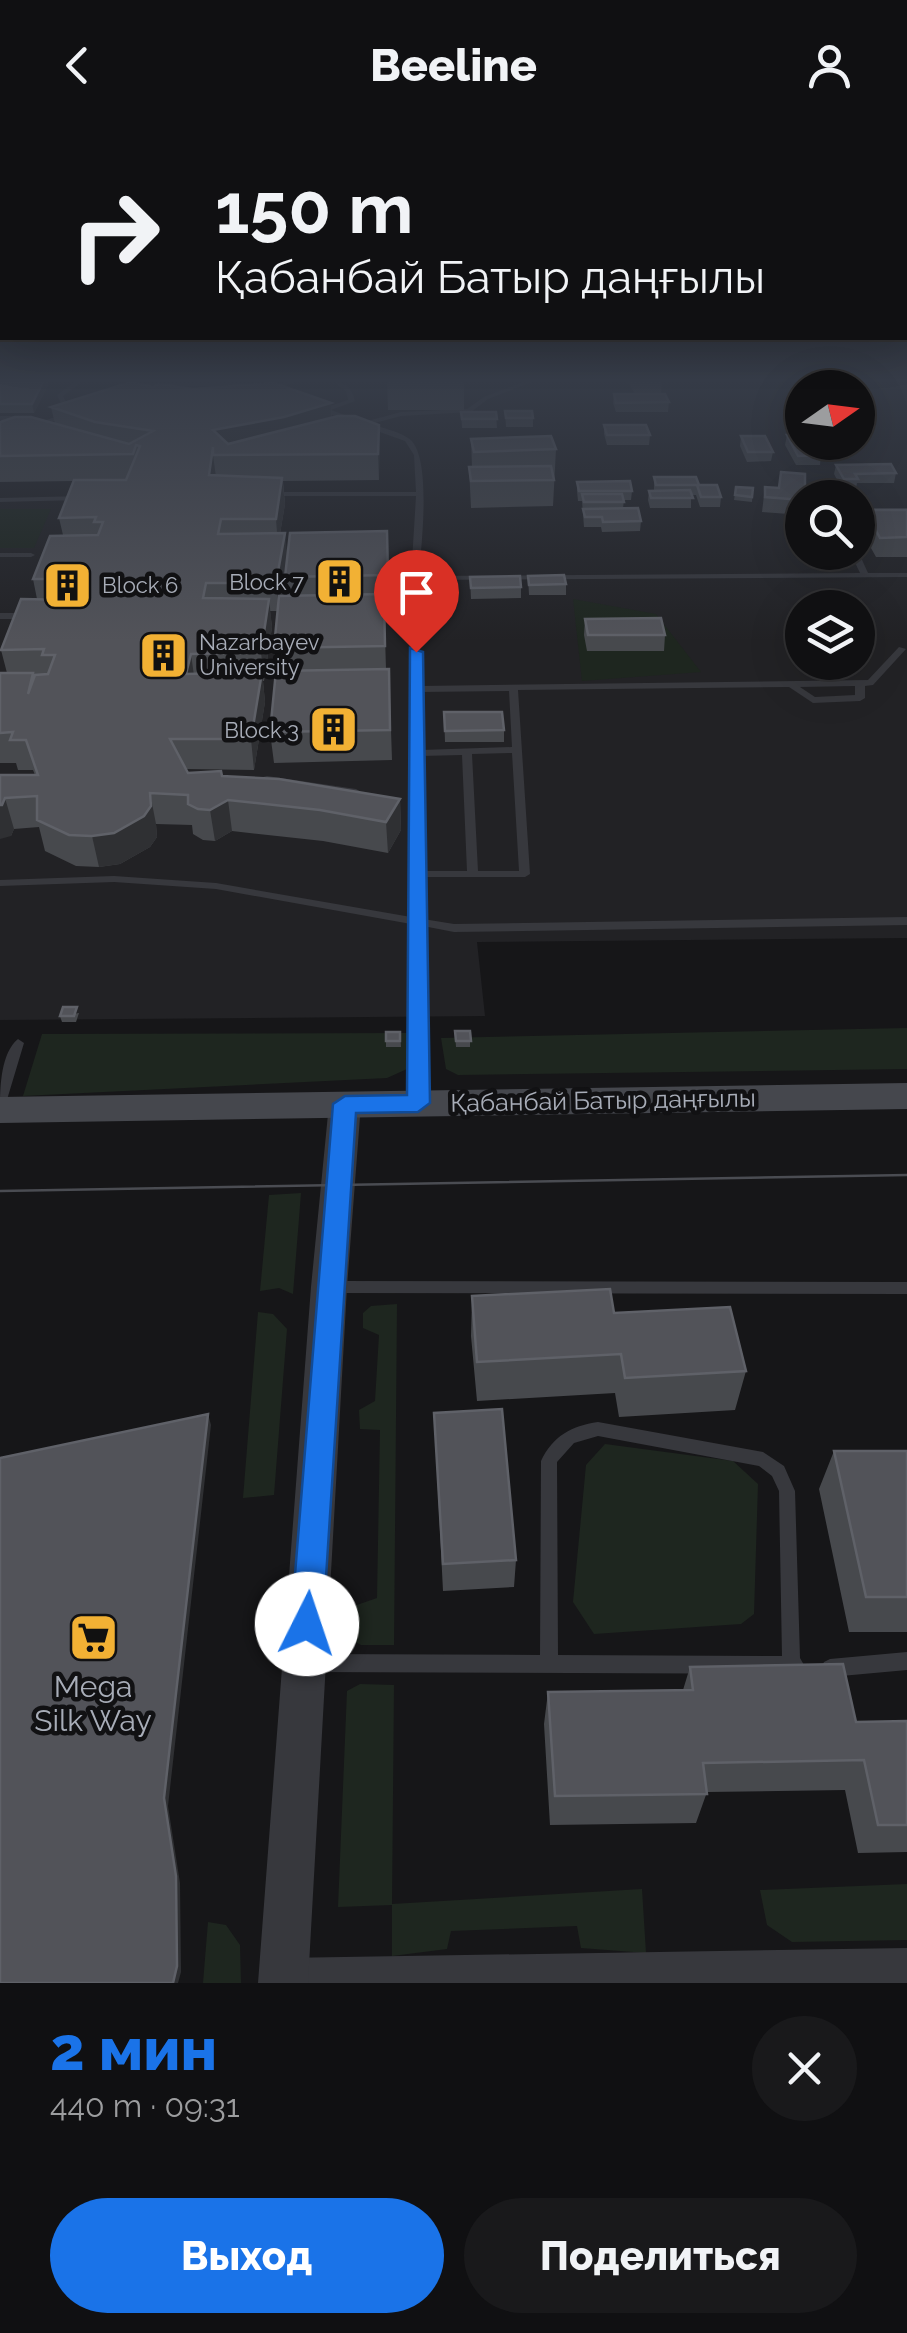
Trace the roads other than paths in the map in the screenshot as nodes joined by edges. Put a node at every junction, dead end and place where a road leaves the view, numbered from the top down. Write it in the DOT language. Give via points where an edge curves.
graph roads {
  1 [pos="418,468"];
  2 [pos="263,494"];
  3 [pos="420,494"];
  4 [pos="96,498"];
  5 [pos="0,500"];
  6 [pos="875,510"];
  7 [pos="907,510"];
  8 [pos="0,555"];
  9 [pos="31,555"];
  10 [pos="863,570"];
  11 [pos="865,575"];
  12 [pos="907,575"];
  13 [pos="415,578"];
  14 [pos="0,616"];
  15 [pos="26,616"];
  16 [pos="902,650"];
  17 [pos="860,683"];
  18 [pos="790,684"];
  19 [pos="514,688"];
  20 [pos="416,689"];
  21 [pos="517,750"];
  22 [pos="466,752"];
  23 [pos="416,753"];
  24 [pos="249,779"];
  25 [pos="366,794"];
  26 [pos="399,801"];
  27 [pos="416,805"];
  28 [pos="416,874"];
  29 [pos="473,874"];
  30 [pos="0,882"];
  31 [pos="907,921"];
  32 [pos="418,924"];
  33 [pos="18,1044"];
  34 [pos="907,1096"];
  35 [pos="418,1103"];
  36 [pos="345,1104"];
  37 [pos="0,1107"];
  38 [pos="329,1287"];
  39 [pos="907,1288"];
  40 [pos="907,1661"];
  41 [pos="304,1663"];
  42 [pos="548,1665"];
  43 [pos="791,1665"];
  44 [pos="907,1969"];
  45 [pos="283,1981"];
  1 -- 3 [label="lane"];
  2 -- 3 [label="lane"];
  3 -- 13 [label="lane"];
  4 -- 5 [label="lane"];
  6 -- 7 [label="lane"];
  8 -- 9 [label="lane"];
  10 -- 11 [label="lane"];
  11 -- 12 [label="lane"];
  11 -- 13 [label="lane"];
  13 -- 20 [label="lane"];
  14 -- 15 [label="lane"];
  16 -- 17 [label="lane" via="870,683"];
  17 -- 18 [label="lane"];
  17 -- 18 [label="lane" via="860,698 813,700"];
  18 -- 19 [label="lane"];
  19 -- 20 [label="lane"];
  19 -- 21 [label="lane"];
  20 -- 23 [label="lane"];
  21 -- 22 [label="lane"];
  21 -- 29 [label="lane" via="525,874"];
  22 -- 23 [label="lane"];
  22 -- 29 [label="lane"];
  23 -- 27 [label="lane"];
  24 -- 25 [label="lane"];
  26 -- 27 [label="lane"];
  27 -- 28 [label="lane"];
  28 -- 29 [label="lane"];
  28 -- 32 [label="lane"];
  30 -- 32 [label="lane" via="114,879 216,886"];
  31 -- 32 [label="lane"];
  32 -- 35 [label="lane"];
  33 -- 37 [label="lane"];
  34 -- 35 [label="main road, Қабанбай Батыр даңғылы"];
  35 -- 36 [label="main road, Қабанбай Батыр даңғылы"];
  36 -- 37 [label="main road, Қабанбай Батыр даңғылы"];
  36 -- 38 [label="street"];
  38 -- 39 [label="lane"];
  38 -- 41 [label="street"];
  40 -- 43 [label="lane" via="848,1669"];
  41 -- 42 [label="lane"];
  41 -- 45 [label="street"];
  42 -- 43 [label="lane"];
  42 -- 43 [label="lane" via="548,1461 559,1443 598,1429 763,1459 778,1471 787,1492"];
  44 -- 45 [label="street"];
}
